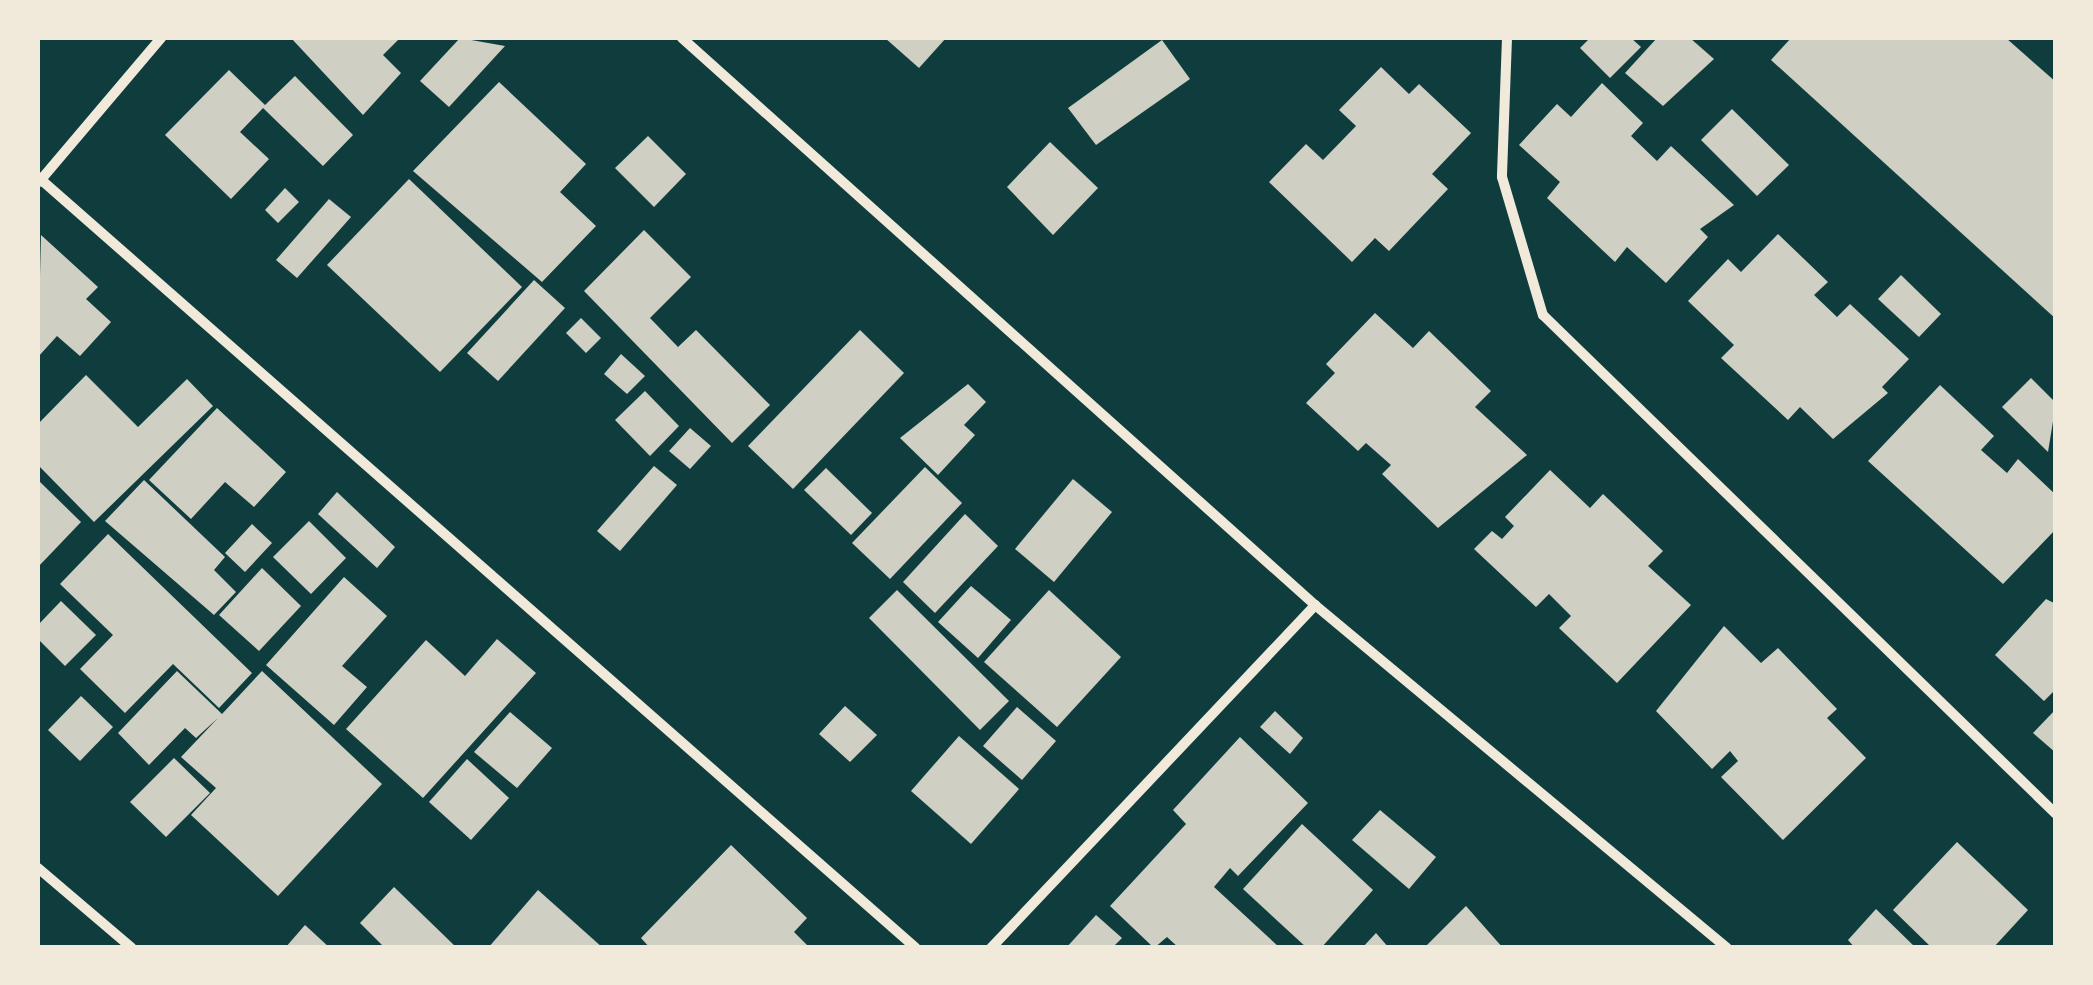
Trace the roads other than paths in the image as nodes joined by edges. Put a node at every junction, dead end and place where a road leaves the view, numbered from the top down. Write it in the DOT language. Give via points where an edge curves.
graph roads {
  1 [pos="161,38"];
  2 [pos="682,38"];
  3 [pos="1508,38"];
  4 [pos="38,180"];
  5 [pos="1315,604"];
  6 [pos="2056,814"];
  7 [pos="38,868"];
  8 [pos="132,948"];
  9 [pos="916,948"];
  10 [pos="992,948"];
  11 [pos="1728,948"];
  1 -- 4 [label="street"];
  2 -- 5 [label="street"];
  3 -- 6 [label="street" via="1502,178 1544,316"];
  4 -- 9 [label="street"];
  5 -- 10 [label="street"];
  5 -- 11 [label="street"];
  7 -- 8 [label="street"];
}
